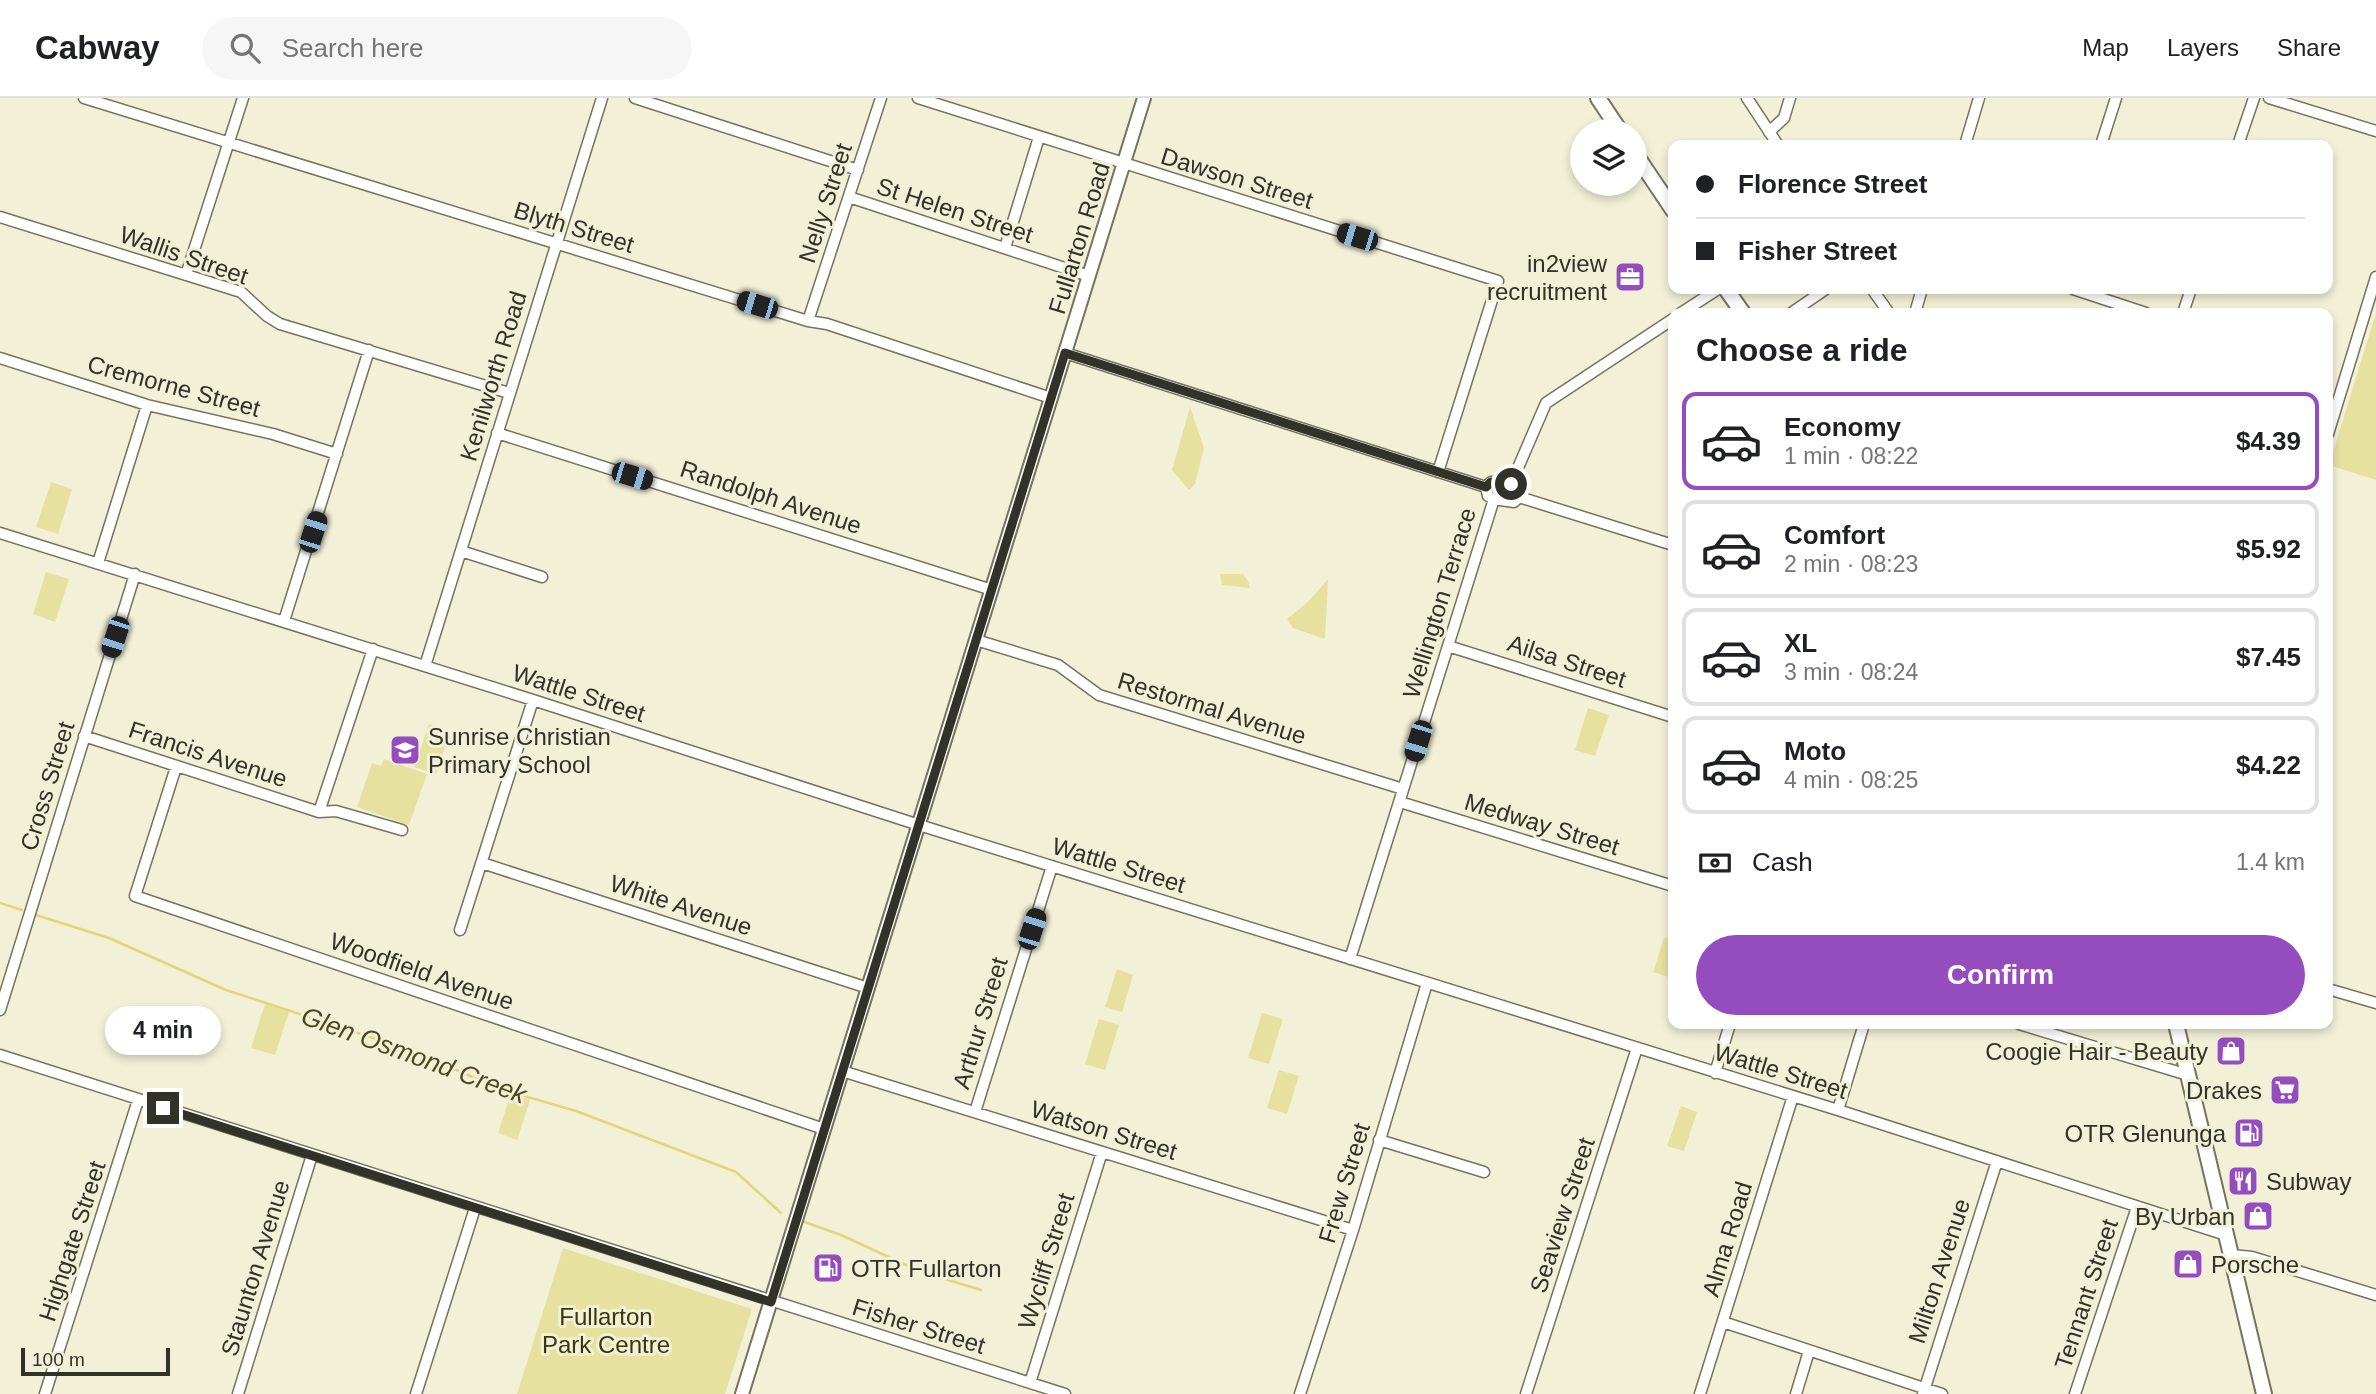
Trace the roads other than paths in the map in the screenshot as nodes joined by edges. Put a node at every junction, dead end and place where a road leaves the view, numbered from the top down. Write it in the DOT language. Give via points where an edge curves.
graph roads {
  1 [pos="84,98"];
  2 [pos="243,98"];
  3 [pos="602,98"];
  4 [pos="635,98"];
  5 [pos="881,98"];
  6 [pos="918,98"];
  7 [pos="1144,98"];
  8 [pos="1598,98"];
  9 [pos="1746,98"];
  10 [pos="1790,98"];
  11 [pos="1979,98"];
  12 [pos="2116,98"];
  13 [pos="2254,98"];
  14 [pos="2269,98"];
  15 [pos="1612,119"];
  16 [pos="2376,131"];
  17 [pos="1769,132"];
  18 [pos="1039,137"];
  19 [pos="1775,140"];
  20 [pos="1966,140"];
  21 [pos="2103,140"];
  22 [pos="2240,140"];
  23 [pos="228,143"];
  24 [pos="1124,164"];
  25 [pos="858,170"];
  26 [pos="1647,171"];
  27 [pos="849,197"];
  28 [pos="1668,203"];
  29 [pos="0,217"];
  30 [pos="556,243"];
  31 [pos="1005,248"];
  32 [pos="186,275"];
  33 [pos="1089,276"];
  34 [pos="2376,277"];
  35 [pos="1710,294"];
  36 [pos="1819,294"];
  37 [pos="2088,294"];
  38 [pos="1689,308"];
  39 [pos="1798,308"];
  40 [pos="2131,308"];
  41 [pos="808,321"];
  42 [pos="1668,321"];
  43 [pos="369,350"];
  44 [pos="1065,353"];
  45 [pos="0,358"];
  46 [pos="509,393"];
  47 [pos="1051,398"];
  48 [pos="147,405"];
  49 [pos="2333,419"];
  50 [pos="497,433"];
  51 [pos="337,454"];
  52 [pos="1438,472"];
  53 [pos="1511,484"];
  54 [pos="1486,487"];
  55 [pos="1519,497"];
  56 [pos="1494,499"];
  57 [pos="0,533"];
  58 [pos="1668,543"];
  59 [pos="461,551"];
  60 [pos="97,563"];
  61 [pos="135,575"];
  62 [pos="542,577"];
  63 [pos="992,590"];
  64 [pos="284,621"];
  65 [pos="976,640"];
  66 [pos="1448,646"];
  67 [pos="373,649"];
  68 [pos="425,666"];
  69 [pos="533,700"];
  70 [pos="1668,715"];
  71 [pos="84,736"];
  72 [pos="176,767"];
  73 [pos="1403,789"];
  74 [pos="1399,802"];
  75 [pos="319,812"];
  76 [pos="919,825"];
  77 [pos="402,830"];
  78 [pos="482,863"];
  79 [pos="1052,866"];
  80 [pos="1668,884"];
  81 [pos="460,930"];
  82 [pos="1350,959"];
  83 [pos="1427,983"];
  84 [pos="868,988"];
  85 [pos="2333,990"];
  86 [pos="2376,1003"];
  87 [pos="0,1010"];
  88 [pos="1728,1029"];
  89 [pos="1862,1029"];
  90 [pos="2036,1029"];
  91 [pos="2177,1029"];
  92 [pos="1637,1048"];
  93 [pos="0,1055"];
  94 [pos="842,1071"];
  95 [pos="1715,1073"];
  96 [pos="2188,1075"];
  97 [pos="1793,1096"];
  98 [pos="138,1100"];
  99 [pos="1838,1110"];
  100 [pos="975,1112"];
  101 [pos="824,1129"];
  102 [pos="1379,1140"];
  103 [pos="1102,1152"];
  104 [pos="312,1155"];
  105 [pos="1997,1161"];
  106 [pos="1484,1172"];
  107 [pos="2137,1207"];
  108 [pos="475,1208"];
  109 [pos="1353,1230"];
  110 [pos="2226,1235"];
  111 [pos="2231,1255"];
  112 [pos="2376,1295"];
  113 [pos="771,1302"];
  114 [pos="1723,1322"];
  115 [pos="1809,1351"];
  116 [pos="1030,1383"];
  117 [pos="1923,1391"];
  118 [pos="46,1394"];
  119 [pos="238,1394"];
  120 [pos="416,1394"];
  121 [pos="742,1394"];
  122 [pos="1065,1394"];
  123 [pos="1300,1394"];
  124 [pos="1526,1394"];
  125 [pos="1700,1394"];
  126 [pos="1796,1394"];
  127 [pos="1942,1394"];
  128 [pos="2075,1394"];
  129 [pos="2264,1394"];
  1 -- 23 [label="street, Blyth Street"];
  2 -- 23 [label="street"];
  3 -- 30 [label="street, Kenilworth Road"];
  4 -- 25 [label="street"];
  5 -- 25 [label="street, Nelly Street"];
  6 -- 18 [label="street, Dawson Street"];
  7 -- 24 [label="main road, Fullarton Road"];
  8 -- 15 [label="highway"];
  9 -- 17 [label="street"];
  10 -- 17 [label="street" via="1784,118"];
  11 -- 20 [label="street"];
  12 -- 21 [label="street"];
  13 -- 22 [label="street"];
  14 -- 16 [label="street"];
  17 -- 19 [label="street"];
  18 -- 24 [label="street, Dawson Street"];
  18 -- 31 [label="street"];
  23 -- 30 [label="street, Blyth Street"];
  23 -- 32 [label="street"];
  24 -- 33 [label="main road, Fullarton Road"];
  24 -- 52 [label="street, Dawson Street" via="1498,281"];
  25 -- 27 [label="street, Nelly Street"];
  26 -- 28 [label="highway"];
  27 -- 31 [label="street, St Helen Street"];
  27 -- 41 [label="street, Nelly Street"];
  29 -- 32 [label="street, Wallis Street"];
  30 -- 41 [label="street, Blyth Street"];
  30 -- 46 [label="street, Kenilworth Road"];
  31 -- 33 [label="street, St Helen Street"];
  32 -- 43 [label="street, Wallis Street" via="242,292 280,324"];
  33 -- 44 [label="main road, Fullarton Road"];
  34 -- 49 [label="street"];
  35 -- 38 [label="street"];
  36 -- 39 [label="street"];
  37 -- 40 [label="street"];
  41 -- 47 [label="street, Blyth Street"];
  42 -- 53 [label="street" via="1546,403"];
  43 -- 46 [label="street, Wallis Street"];
  43 -- 51 [label="street"];
  44 -- 47 [label="main road, Fullarton Road"];
  44 -- 52 [label="street"];
  45 -- 48 [label="street, Cremorne Street"];
  46 -- 50 [label="street, Kenilworth Road"];
  47 -- 63 [label="main road, Fullarton Road"];
  48 -- 51 [label="street, Cremorne Street"];
  48 -- 60 [label="street"];
  50 -- 59 [label="street, Kenilworth Road"];
  50 -- 63 [label="street, Randolph Avenue"];
  51 -- 64 [label="street"];
  52 -- 54 [label="street"];
  53 -- 54 [label="street" via="1491,482"];
  53 -- 55 [label="street" via="1518,488"];
  54 -- 56 [label="street"];
  55 -- 56 [label="street" via="1514,502"];
  55 -- 58 [label="street"];
  56 -- 66 [label="street, Wellington Terrace"];
  57 -- 60 [label="street, Wattle Street"];
  59 -- 62 [label="street"];
  59 -- 68 [label="street, Kenilworth Road"];
  60 -- 61 [label="street, Wattle Street"];
  61 -- 64 [label="street, Wattle Street"];
  61 -- 71 [label="street, Cross Street"];
  63 -- 65 [label="main road, Fullarton Road"];
  64 -- 67 [label="street, Wattle Street"];
  65 -- 73 [label="street, Restormal Avenue" via="1058,665 1099,695"];
  65 -- 76 [label="main road, Fullarton Road"];
  66 -- 70 [label="street, Ailsa Street"];
  66 -- 73 [label="street, Wellington Terrace"];
  67 -- 68 [label="street, Wattle Street"];
  67 -- 75 [label="street"];
  68 -- 69 [label="street, Wattle Street"];
  69 -- 76 [label="street, Wattle Street"];
  69 -- 78 [label="street"];
  71 -- 72 [label="street, Francis Avenue"];
  71 -- 87 [label="street, Cross Street"];
  72 -- 75 [label="street, Francis Avenue"];
  72 -- 101 [label="street, Woodfield Avenue" via="135,896"];
  73 -- 74 [label="street, Wellington Terrace"];
  74 -- 80 [label="street, Medway Street"];
  74 -- 82 [label="street, Wellington Terrace"];
  75 -- 77 [label="street, Francis Avenue" via="336,811"];
  76 -- 79 [label="street, Wattle Street"];
  76 -- 84 [label="main road, Fullarton Road"];
  78 -- 81 [label="street"];
  78 -- 84 [label="street, White Avenue"];
  79 -- 82 [label="street, Wattle Street"];
  79 -- 100 [label="street, Arthur Street"];
  82 -- 83 [label="street, Wattle Street"];
  83 -- 92 [label="street, Wattle Street"];
  83 -- 102 [label="street, Frew Street"];
  84 -- 94 [label="main road, Fullarton Road"];
  85 -- 86 [label="street"];
  88 -- 95 [label="street"];
  89 -- 99 [label="street"];
  90 -- 96 [label="street"];
  91 -- 96 [label="highway"];
  92 -- 95 [label="street, Wattle Street"];
  92 -- 124 [label="street, Seaview Street"];
  93 -- 98 [label="street, Fisher Street"];
  94 -- 100 [label="street, Watson Street"];
  94 -- 101 [label="main road, Fullarton Road"];
  95 -- 97 [label="street, Wattle Street"];
  96 -- 110 [label="highway"];
  97 -- 99 [label="street, Wattle Street"];
  97 -- 114 [label="street, Alma Road"];
  98 -- 104 [label="street, Fisher Street"];
  98 -- 118 [label="street, Highgate Street"];
  99 -- 105 [label="street, Wattle Street"];
  100 -- 103 [label="street, Watson Street"];
  101 -- 113 [label="main road, Fullarton Road"];
  102 -- 106 [label="street"];
  102 -- 109 [label="street, Frew Street"];
  103 -- 109 [label="street, Watson Street"];
  103 -- 116 [label="street, Wycliff Street"];
  104 -- 108 [label="street, Fisher Street"];
  104 -- 119 [label="street, Staunton Avenue"];
  105 -- 107 [label="street, Wattle Street"];
  105 -- 117 [label="street, Milton Avenue"];
  107 -- 110 [label="street, Wattle Street"];
  107 -- 128 [label="street, Tennant Street"];
  108 -- 113 [label="street, Fisher Street"];
  108 -- 120 [label="street"];
  109 -- 123 [label="street, Frew Street"];
  110 -- 111 [label="highway"];
  111 -- 112 [label="street" via="2252,1257"];
  111 -- 129 [label="highway"];
  113 -- 116 [label="street, Fisher Street"];
  113 -- 121 [label="main road, Fullarton Road"];
  114 -- 115 [label="street"];
  114 -- 125 [label="street, Alma Road"];
  115 -- 117 [label="street"];
  115 -- 126 [label="street"];
  116 -- 122 [label="street, Fisher Street"];
  117 -- 127 [label="street"];
}
